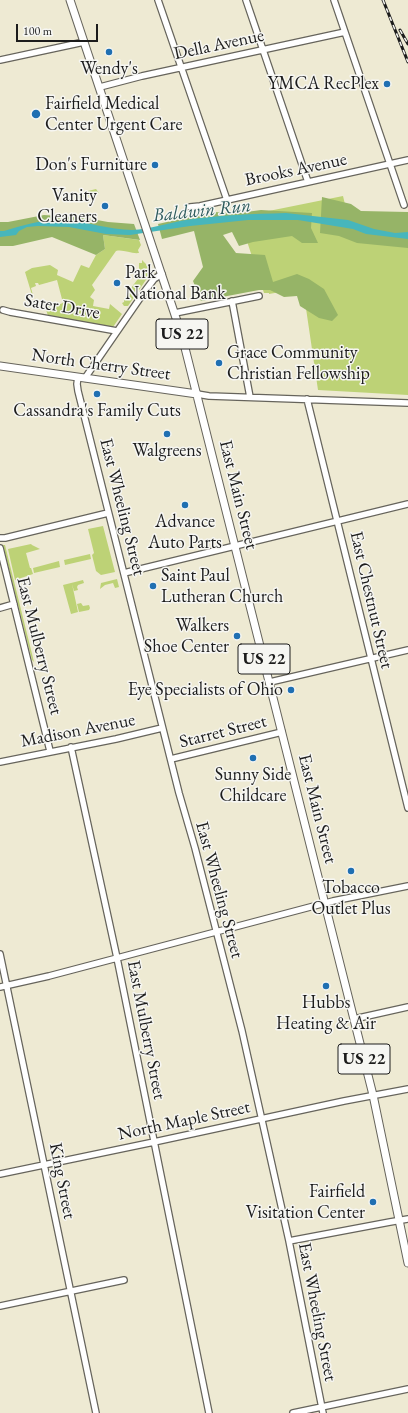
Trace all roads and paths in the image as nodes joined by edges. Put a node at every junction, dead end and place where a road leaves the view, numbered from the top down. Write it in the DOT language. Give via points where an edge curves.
graph roads {
  1 [pos="70,0"];
  2 [pos="158,0"];
  3 [pos="246,0"];
  4 [pos="334,0"];
  5 [pos="345,32"];
  6 [pos="84,42"];
  7 [pos="263,50"];
  8 [pos="0,60"];
  9 [pos="182,68"];
  10 [pos="100,87"];
  11 [pos="408,160"];
  12 [pos="390,164"];
  13 [pos="308,182"];
  14 [pos="227,200"];
  15 [pos="404,205"];
  16 [pos="190,207"];
  17 [pos="162,274"];
  18 [pos="259,296"];
  19 [pos="232,301"];
  20 [pos="3,310"];
  21 [pos="175,313"];
  22 [pos="117,331"];
  23 [pos="0,366"];
  24 [pos="81,378"];
  25 [pos="197,394"];
  26 [pos="250,397"];
  27 [pos="307,399"];
  28 [pos="408,403"];
  29 [pos="408,504"];
  30 [pos="108,513"];
  31 [pos="338,521"];
  32 [pos="0,538"];
  33 [pos="236,546"];
  34 [pos="0,548"];
  35 [pos="124,573"];
  36 [pos="14,604"];
  37 [pos="0,608"];
  38 [pos="408,650"];
  39 [pos="371,658"];
  40 [pos="270,682"];
  41 [pos="162,728"];
  42 [pos="282,732"];
  43 [pos="71,747"];
  44 [pos="50,751"];
  45 [pos="171,760"];
  46 [pos="0,762"];
  47 [pos="408,808"];
  48 [pos="408,886"];
  49 [pos="325,903"];
  50 [pos="216,932"];
  51 [pos="0,954"];
  52 [pos="117,958"];
  53 [pos="7,985"];
  54 [pos="0,987"];
  55 [pos="408,1007"];
  56 [pos="354,1019"];
  57 [pos="408,1089"];
  58 [pos="373,1095"];
  59 [pos="262,1118"];
  60 [pos="154,1142"];
  61 [pos="44,1165"];
  62 [pos="0,1174"];
  63 [pos="399,1220"];
  64 [pos="408,1220"];
  65 [pos="289,1241"];
  66 [pos="408,1263"];
  67 [pos="124,1280"];
  68 [pos="70,1291"];
  69 [pos="0,1306"];
  70 [pos="408,1389"];
  71 [pos="323,1410"];
  72 [pos="96,1413"];
  73 [pos="209,1413"];
  74 [pos="293,1413"];
  1 -- 6 [label="main road, East Main Street / US 22"];
  2 -- 9 [label="street"];
  3 -- 7 [label="street"];
  4 -- 5 [label="street"];
  5 -- 7 [label="street, Della Avenue"];
  5 -- 12 [label="street"];
  6 -- 8 [label="street"];
  6 -- 10 [label="main road, East Main Street / US 22"];
  7 -- 9 [label="street, Della Avenue"];
  7 -- 13 [label="street"];
  9 -- 10 [label="street, Della Avenue"];
  9 -- 14 [label="street"];
  10 -- 17 [label="main road, East Main Street / US 22"];
  11 -- 12 [label="street, Brooks Avenue"];
  12 -- 13 [label="street, Brooks Avenue"];
  12 -- 15 [label="street"];
  13 -- 14 [label="street, Brooks Avenue"];
  14 -- 16 [label="street, Brooks Avenue"];
  17 -- 21 [label="main road, East Main Street / US 22"];
  17 -- 22 [label="street" via="154,279"];
  18 -- 19 [label="street"];
  19 -- 21 [label="street"];
  19 -- 26 [label="street"];
  20 -- 22 [label="street, Sater Drive"];
  21 -- 25 [label="main road, East Main Street / US 22"];
  22 -- 24 [label="street"];
  23 -- 24 [label="main road, North Cherry Street"];
  24 -- 25 [label="main road, North Cherry Street"];
  24 -- 30 [label="street, East Wheeling Street" via="77,384 78,391"];
  25 -- 26 [label="street"];
  25 -- 33 [label="main road, East Main Street / US 22"];
  26 -- 27 [label="street"];
  27 -- 28 [label="street"];
  27 -- 31 [label="street, East Chestnut Street"];
  29 -- 31 [label="street"];
  30 -- 32 [label="street"];
  30 -- 35 [label="street, East Wheeling Street"];
  31 -- 33 [label="street"];
  31 -- 39 [label="street, East Chestnut Street"];
  33 -- 35 [label="street"];
  33 -- 40 [label="main road, East Main Street / US 22"];
  34 -- 36 [label="street, East Mulberry Street"];
  35 -- 41 [label="street, East Wheeling Street"];
  36 -- 37 [label="street"];
  36 -- 44 [label="street, East Mulberry Street"];
  38 -- 39 [label="street"];
  39 -- 40 [label="street"];
  39 -- 47 [label="street, East Chestnut Street"];
  40 -- 42 [label="main road, East Main Street / US 22"];
  41 -- 43 [label="street, Madison Avenue"];
  41 -- 45 [label="street, East Wheeling Street"];
  42 -- 45 [label="street, Starret Street"];
  42 -- 49 [label="main road, East Main Street / US 22"];
  43 -- 44 [label="street, Madison Avenue"];
  43 -- 52 [label="street, East Mulberry Street"];
  44 -- 46 [label="street, Madison Avenue"];
  45 -- 50 [label="street, East Wheeling Street"];
  48 -- 49 [label="street"];
  49 -- 50 [label="street"];
  49 -- 56 [label="main road, East Main Street / US 22"];
  50 -- 52 [label="street"];
  50 -- 59 [label="street, East Wheeling Street"];
  51 -- 53 [label="street, King Street"];
  52 -- 53 [label="street"];
  52 -- 60 [label="street, East Mulberry Street"];
  53 -- 54 [label="street"];
  53 -- 61 [label="street, King Street"];
  55 -- 56 [label="street"];
  56 -- 58 [label="main road, East Main Street / US 22"];
  57 -- 58 [label="street, North Maple Street"];
  58 -- 59 [label="street, North Maple Street"];
  58 -- 63 [label="main road, East Main Street / US 22"];
  59 -- 60 [label="street, North Maple Street"];
  59 -- 65 [label="street, East Wheeling Street"];
  60 -- 61 [label="street, North Maple Street"];
  60 -- 73 [label="street, East Mulberry Street"];
  61 -- 62 [label="street, North Maple Street"];
  61 -- 68 [label="street, King Street"];
  63 -- 64 [label="street"];
  63 -- 65 [label="street"];
  63 -- 66 [label="main road, East Main Street / US 22"];
  65 -- 71 [label="street, East Wheeling Street"];
  67 -- 68 [label="street"];
  68 -- 69 [label="street"];
  68 -- 72 [label="street, King Street"];
  70 -- 71 [label="street"];
  71 -- 74 [label="street"];
}
